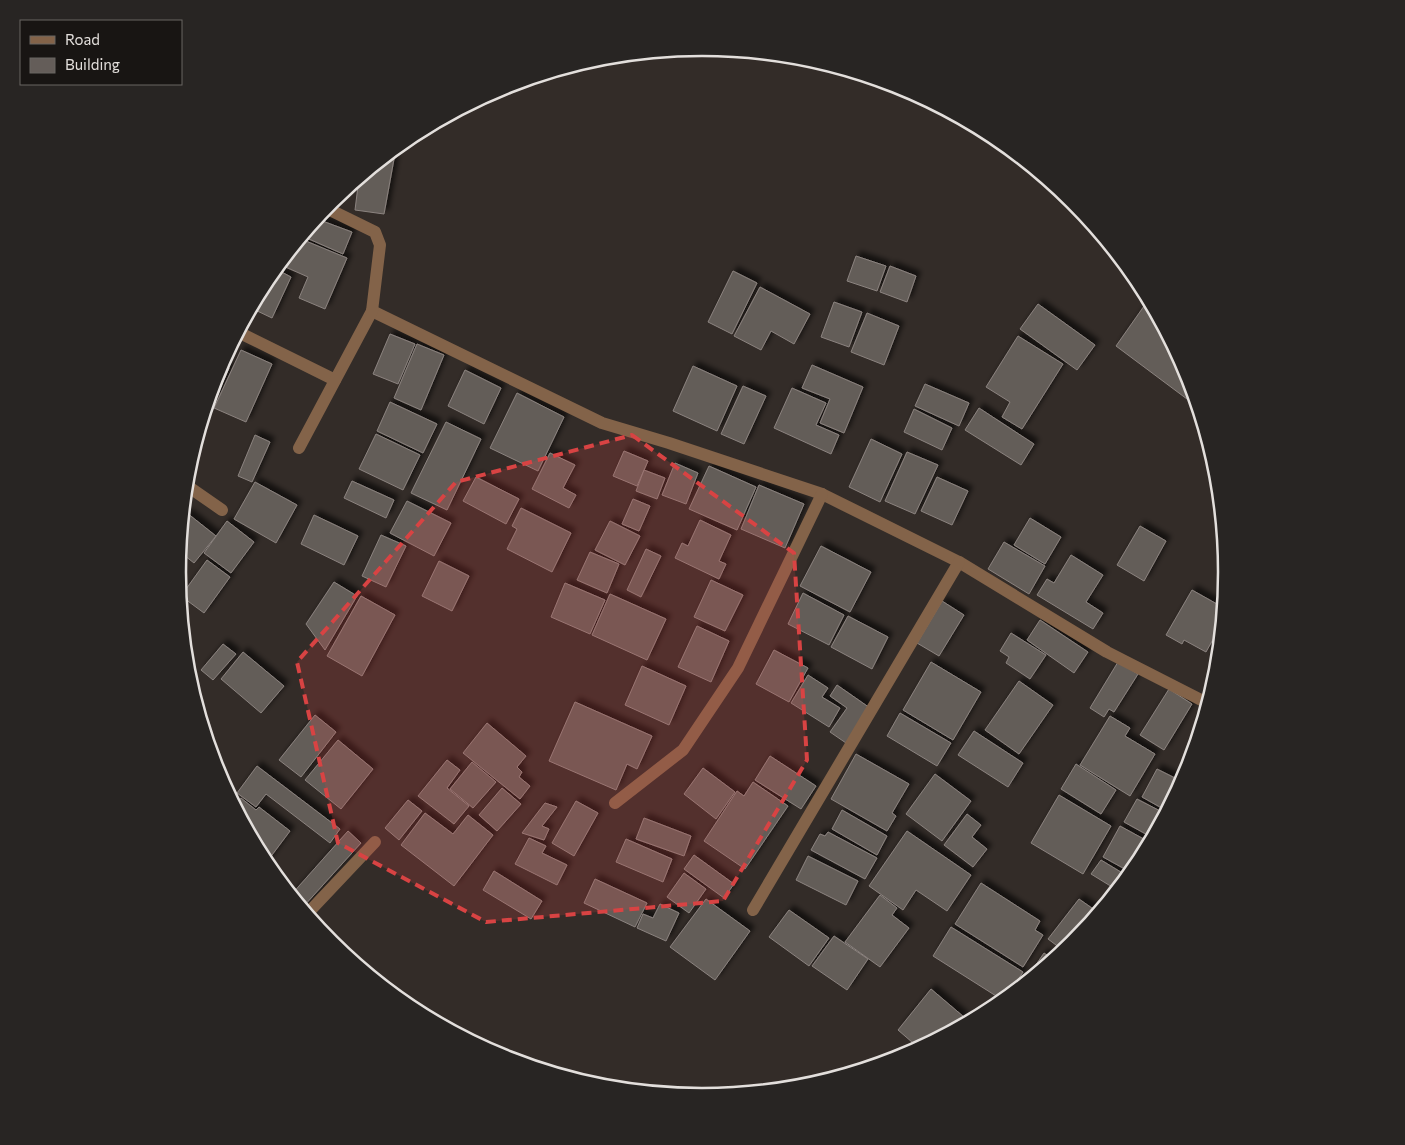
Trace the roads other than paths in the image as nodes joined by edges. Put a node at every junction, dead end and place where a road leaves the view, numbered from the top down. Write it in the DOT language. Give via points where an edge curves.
graph roads {
  1 [pos="333,211"];
  2 [pos="372,311"];
  3 [pos="244,335"];
  4 [pos="335,380"];
  5 [pos="299,448"];
  6 [pos="193,490"];
  7 [pos="822,494"];
  8 [pos="222,510"];
  9 [pos="958,562"];
  10 [pos="1202,701"];
  11 [pos="615,803"];
  12 [pos="375,842"];
  13 [pos="311,910"];
  14 [pos="753,910"];
  1 -- 2 [label="street" via="375,232 380,245"];
  2 -- 4 [label="street"];
  2 -- 7 [label="street" via="602,423"];
  3 -- 4 [label="street"];
  4 -- 5 [label="street"];
  6 -- 8 [label="street"];
  7 -- 9 [label="street"];
  7 -- 11 [label="street" via="738,668 683,750"];
  9 -- 10 [label="street" via="1107,652"];
  9 -- 14 [label="street"];
  12 -- 13 [label="street"];
}
